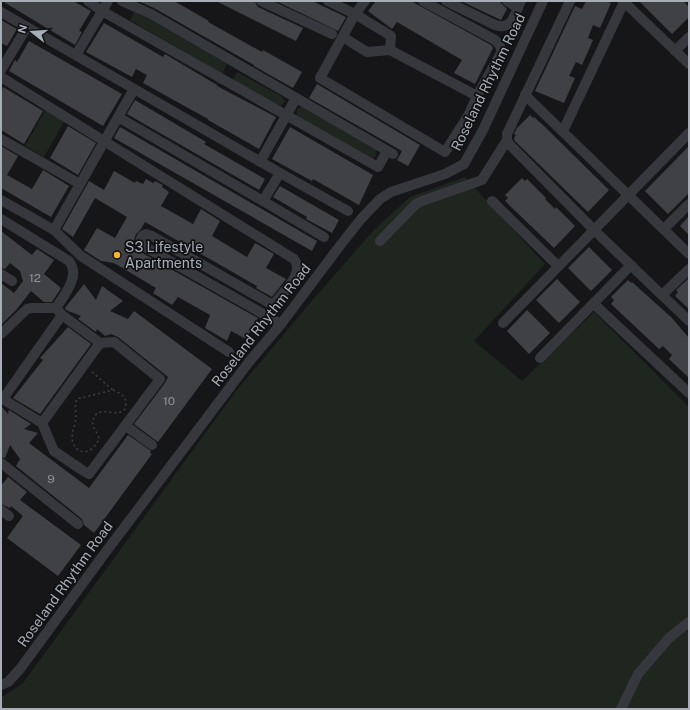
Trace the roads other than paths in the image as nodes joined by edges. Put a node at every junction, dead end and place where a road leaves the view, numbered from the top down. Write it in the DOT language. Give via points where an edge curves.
graph roads {
  1 [pos="88,1"];
  2 [pos="108,1"];
  3 [pos="122,1"];
  4 [pos="261,1"];
  5 [pos="328,1"];
  6 [pos="365,1"];
  7 [pos="423,1"];
  8 [pos="446,1"];
  9 [pos="507,1"];
  10 [pos="543,1"];
  11 [pos="570,1"];
  12 [pos="623,1"];
  13 [pos="520,4"];
  14 [pos="102,11"];
  15 [pos="1,12"];
  16 [pos="354,14"];
  17 [pos="27,27"];
  18 [pos="332,34"];
  19 [pos="689,37"];
  20 [pos="343,38"];
  21 [pos="390,50"];
  22 [pos="675,51"];
  23 [pos="76,55"];
  24 [pos="689,64"];
  25 [pos="1,70"];
  26 [pos="1,76"];
  27 [pos="134,89"];
  28 [pos="525,95"];
  29 [pos="477,96"];
  30 [pos="296,98"];
  31 [pos="286,115"];
  32 [pos="468,116"];
  33 [pos="118,117"];
  34 [pos="486,124"];
  35 [pos="563,131"];
  36 [pos="689,133"];
  37 [pos="1,139"];
  38 [pos="104,140"];
  39 [pos="507,140"];
  40 [pos="260,162"];
  41 [pos="280,173"];
  42 [pos="80,184"];
  43 [pos="628,195"];
  44 [pos="1,200"];
  45 [pos="263,200"];
  46 [pos="492,201"];
  47 [pos="689,204"];
  48 [pos="348,211"];
  49 [pos="1,219"];
  50 [pos="664,229"];
  51 [pos="54,230"];
  52 [pos="594,230"];
  53 [pos="324,237"];
  54 [pos="380,241"];
  55 [pos="689,254"];
  56 [pos="632,265"];
  57 [pos="558,266"];
  58 [pos="689,269"];
  59 [pos="1,274"];
  60 [pos="12,281"];
  61 [pos="662,295"];
  62 [pos="594,304"];
  63 [pos="59,312"];
  64 [pos="689,321"];
  65 [pos="503,323"];
  66 [pos="281,324"];
  67 [pos="1,334"];
  68 [pos="100,343"];
  69 [pos="230,352"];
  70 [pos="540,358"];
  71 [pos="689,393"];
  72 [pos="2,398"];
  73 [pos="42,423"];
  74 [pos="126,426"];
  75 [pos="152,445"];
  76 [pos="1,463"];
  77 [pos="78,524"];
  78 [pos="689,622"];
  79 [pos="1,685"];
  80 [pos="621,709"];
  1 -- 14 [label="street"];
  2 -- 14 [label="street"];
  3 -- 30 [label="street" via="151,14"];
  4 -- 18 [label="street"];
  5 -- 16 [label="street"];
  6 -- 16 [label="street"];
  7 -- 29 [label="street" via="500,44 501,53"];
  8 -- 13 [label="street" via="503,28 510,24"];
  9 -- 13 [label="street"];
  10 -- 34 [label="street, Roseland Rhythm Road"];
  11 -- 28 [label="street"];
  12 -- 22 [label="street"];
  12 -- 35 [label="street"];
  14 -- 23 [label="street"];
  14 -- 31 [label="street"];
  15 -- 17 [label="street"];
  16 -- 20 [label="street"];
  16 -- 21 [label="street" via="391,36"];
  17 -- 23 [label="street"];
  17 -- 25 [label="street"];
  19 -- 22 [label="street"];
  20 -- 21 [label="street" via="367,52"];
  20 -- 32 [label="street" via="320,78 445,152"];
  21 -- 29 [label="street"];
  22 -- 24 [label="street"];
  23 -- 27 [label="street"];
  26 -- 38 [label="street"];
  27 -- 33 [label="street"];
  27 -- 40 [label="street"];
  28 -- 35 [label="street"];
  28 -- 39 [label="street" via="507,134"];
  29 -- 32 [label="street"];
  30 -- 31 [label="street"];
  30 -- 31 [label="street" via="390,152 378,167"];
  31 -- 40 [label="street"];
  32 -- 34 [label="street"];
  33 -- 38 [label="street"];
  33 -- 45 [label="street"];
  34 -- 66 [label="street, Roseland Rhythm Road" via="464,164 445,174 391,192 380,199 342,243"];
  35 -- 43 [label="street"];
  36 -- 43 [label="street"];
  37 -- 42 [label="street"];
  38 -- 42 [label="street"];
  38 -- 66 [label="street" via="294,259 298,268 292,281 271,304 152,236 146,234 140,241 147,248"];
  39 -- 52 [label="street"];
  39 -- 54 [label="street" via="482,180 416,204"];
  40 -- 41 [label="street"];
  41 -- 45 [label="street"];
  41 -- 48 [label="street"];
  42 -- 51 [label="street"];
  43 -- 50 [label="street"];
  43 -- 52 [label="street"];
  44 -- 51 [label="street"];
  45 -- 53 [label="street"];
  46 -- 57 [label="street"];
  47 -- 50 [label="street"];
  49 -- 63 [label="street" via="72,264 73,278"];
  50 -- 55 [label="street"];
  51 -- 69 [label="street" via="81,256"];
  52 -- 56 [label="street"];
  52 -- 57 [label="street"];
  56 -- 61 [label="street"];
  56 -- 62 [label="street"];
  57 -- 65 [label="street"];
  58 -- 61 [label="street"];
  59 -- 60 [label="street"];
  61 -- 64 [label="street"];
  62 -- 70 [label="street"];
  62 -- 71 [label="street"];
  63 -- 67 [label="street" via="27,309"];
  63 -- 68 [label="street"];
  63 -- 72 [label="street"];
  66 -- 79 [label="street, Roseland Rhythm Road" via="249,362 20,669 8,682"];
  68 -- 73 [label="street"];
  68 -- 74 [label="street" via="114,342 160,379"];
  72 -- 73 [label="street"];
  73 -- 74 [label="street" via="54,450 89,474"];
  74 -- 75 [label="street"];
  76 -- 77 [label="street"];
  78 -- 80 [label="street" via="669,638 638,674"];
}
